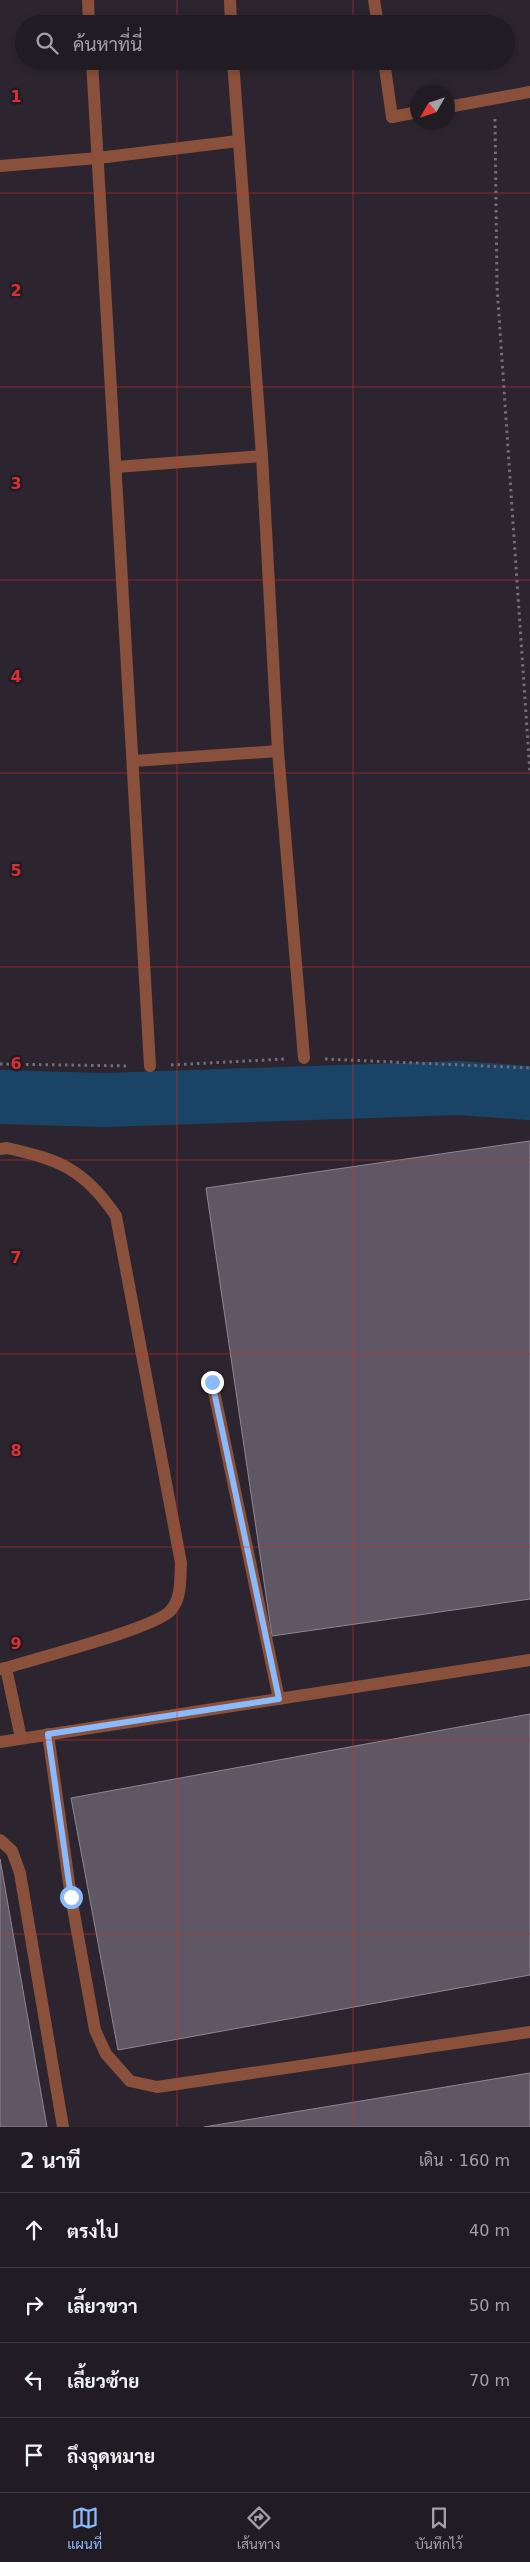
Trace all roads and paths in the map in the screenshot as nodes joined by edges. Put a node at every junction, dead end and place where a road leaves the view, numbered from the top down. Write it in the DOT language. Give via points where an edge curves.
graph roads {
  1 [pos="88,0"];
  2 [pos="230,0"];
  3 [pos="374,0"];
  4 [pos="89,15"];
  5 [pos="231,15"];
  6 [pos="376,15"];
  7 [pos="93,70"];
  8 [pos="234,70"];
  9 [pos="385,70"];
  10 [pos="530,92"];
  11 [pos="495,98"];
  12 [pos="455,106"];
  13 [pos="410,113"];
  14 [pos="238,141"];
  15 [pos="98,158"];
  16 [pos="0,166"];
  17 [pos="262,456"];
  18 [pos="116,467"];
  19 [pos="278,751"];
  20 [pos="133,761"];
  21 [pos="530,773"];
  22 [pos="304,1058"];
  23 [pos="0,1064"];
  24 [pos="150,1066"];
  25 [pos="530,1068"];
  26 [pos="0,1148"];
  27 [pos="212,1382"];
  28 [pos="530,1660"];
  29 [pos="3,1668"];
  30 [pos="279,1699"];
  31 [pos="48,1734"];
  32 [pos="21,1738"];
  33 [pos="0,1742"];
  34 [pos="0,1840"];
  35 [pos="530,2032"];
  36 [pos="63,2127"];
  1 -- 4 [label="street"];
  2 -- 5 [label="street"];
  3 -- 6 [label="street"];
  7 -- 15 [label="street"];
  8 -- 14 [label="street"];
  9 -- 13 [label="street" via="392,116"];
  10 -- 11 [label="street"];
  11 -- 12 [label="street"];
  11 -- 21 [label="path" via="497,286"];
  14 -- 15 [label="street"];
  14 -- 17 [label="street"];
  15 -- 16 [label="street"];
  15 -- 18 [label="street"];
  17 -- 18 [label="street"];
  17 -- 19 [label="street"];
  18 -- 20 [label="street"];
  19 -- 20 [label="street"];
  19 -- 22 [label="street"];
  20 -- 24 [label="street"];
  22 -- 24 [label="path"];
  22 -- 25 [label="path"];
  23 -- 24 [label="path"];
  26 -- 29 [label="street" via="48,1157 78,1174 101,1195 116,1216 180,1563 179,1594 170,1611 146,1624"];
  27 -- 30 [label="street"];
  28 -- 30 [label="street"];
  29 -- 32 [label="street"];
  30 -- 31 [label="street"];
  31 -- 32 [label="street"];
  31 -- 35 [label="street" via="71,1897 95,2030 106,2054 130,2081 157,2087"];
  32 -- 33 [label="street"];
  34 -- 36 [label="street" via="12,1851 20,1873"];
}
